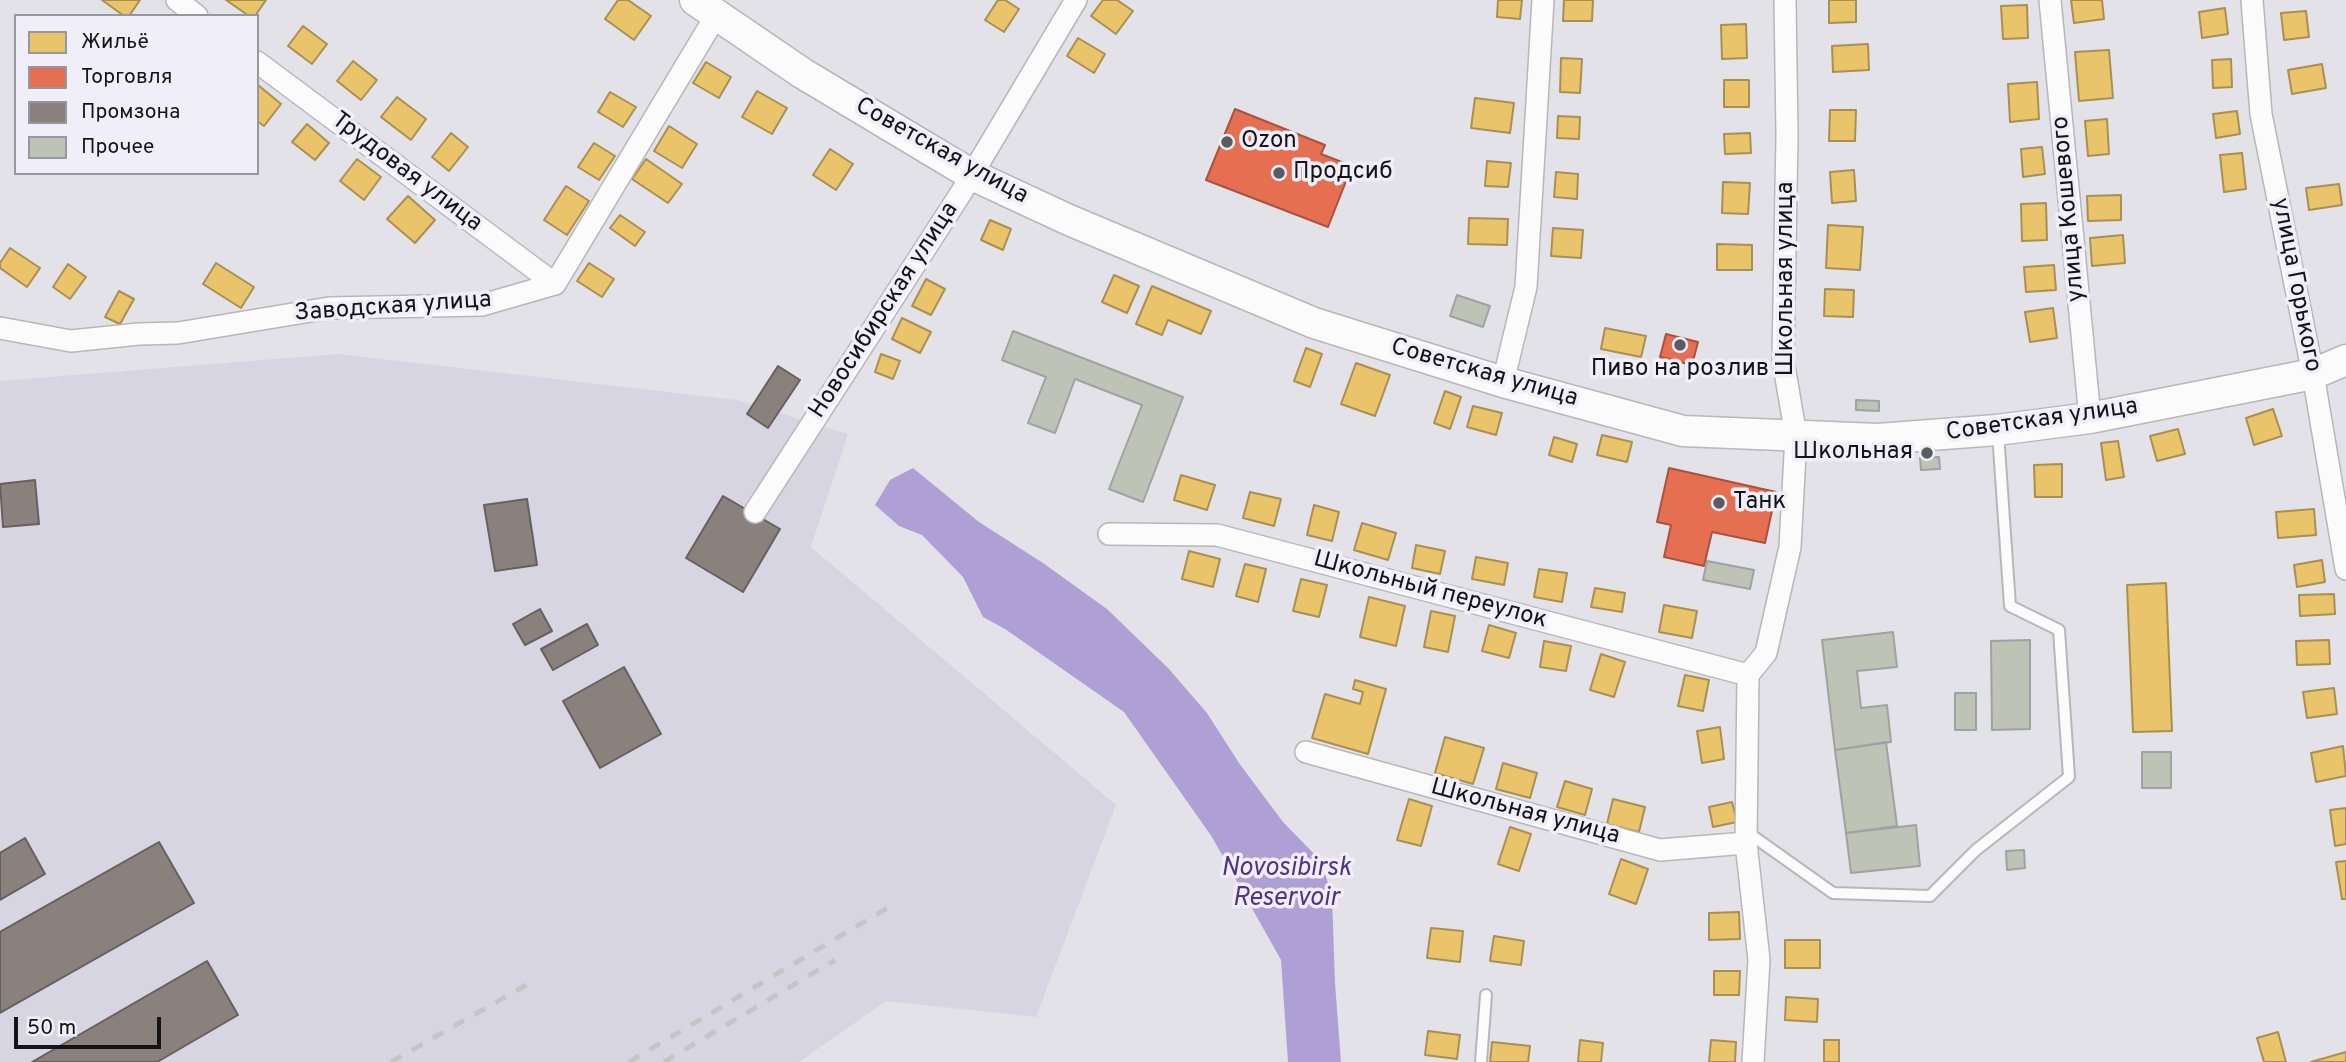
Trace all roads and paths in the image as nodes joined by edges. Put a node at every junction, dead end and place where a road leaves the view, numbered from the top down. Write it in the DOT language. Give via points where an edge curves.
graph roads {
  1 [pos="177,0"];
  2 [pos="1076,0"];
  3 [pos="1543,0"];
  4 [pos="1785,0"];
  5 [pos="2050,0"];
  6 [pos="2252,0"];
  7 [pos="706,7"];
  8 [pos="194,14"];
  9 [pos="259,63"];
  10 [pos="972,175"];
  11 [pos="555,284"];
  12 [pos="0,328"];
  13 [pos="2346,360"];
  14 [pos="2313,374"];
  15 [pos="1503,382"];
  16 [pos="2090,418"];
  17 [pos="1997,430"];
  18 [pos="1796,436"];
  19 [pos="755,512"];
  20 [pos="1109,534"];
  21 [pos="2346,569"];
  22 [pos="1748,675"];
  23 [pos="1306,752"];
  24 [pos="1747,837"];
  25 [pos="1486,995"];
  26 [pos="1481,1062"];
  27 [pos="1753,1062"];
  1 -- 8 [label="street"];
  2 -- 10 [label="street, Новосибирская улица"];
  3 -- 15 [label="street" via="1526,288"];
  4 -- 18 [label="street, Школьная улица" via="1783,360"];
  5 -- 16 [label="street, улица Кошевого"];
  6 -- 14 [label="street, улица Горького" via="2262,114"];
  7 -- 10 [label="main road, Советская улица" via="802,74"];
  7 -- 11 [label="street"];
  9 -- 11 [label="street, Трудовая улица"];
  10 -- 15 [label="main road, Советская улица" via="1314,323"];
  10 -- 19 [label="street, Новосибирская улица"];
  11 -- 12 [label="street, Заводская улица" via="482,305 329,308 178,333 71,341"];
  13 -- 14 [label="main road, Советская улица"];
  14 -- 16 [label="main road, Советская улица"];
  14 -- 21 [label="street, улица Горького"];
  15 -- 18 [label="main road, Советская улица" via="1683,431"];
  16 -- 17 [label="main road, Советская улица"];
  17 -- 18 [label="main road, Советская улица" via="1878,439"];
  17 -- 24 [label="lane" via="2010,606 2059,630 2069,777 1976,850 1930,896 1833,893"];
  18 -- 22 [label="street, Школьная улица" via="1790,547 1766,653"];
  20 -- 22 [label="street, Школьный переулок" via="1217,535"];
  22 -- 24 [label="street"];
  23 -- 24 [label="street, Школьная улица" via="1660,850"];
  24 -- 27 [label="street" via="1759,960"];
  25 -- 26 [label="lane"];
}
